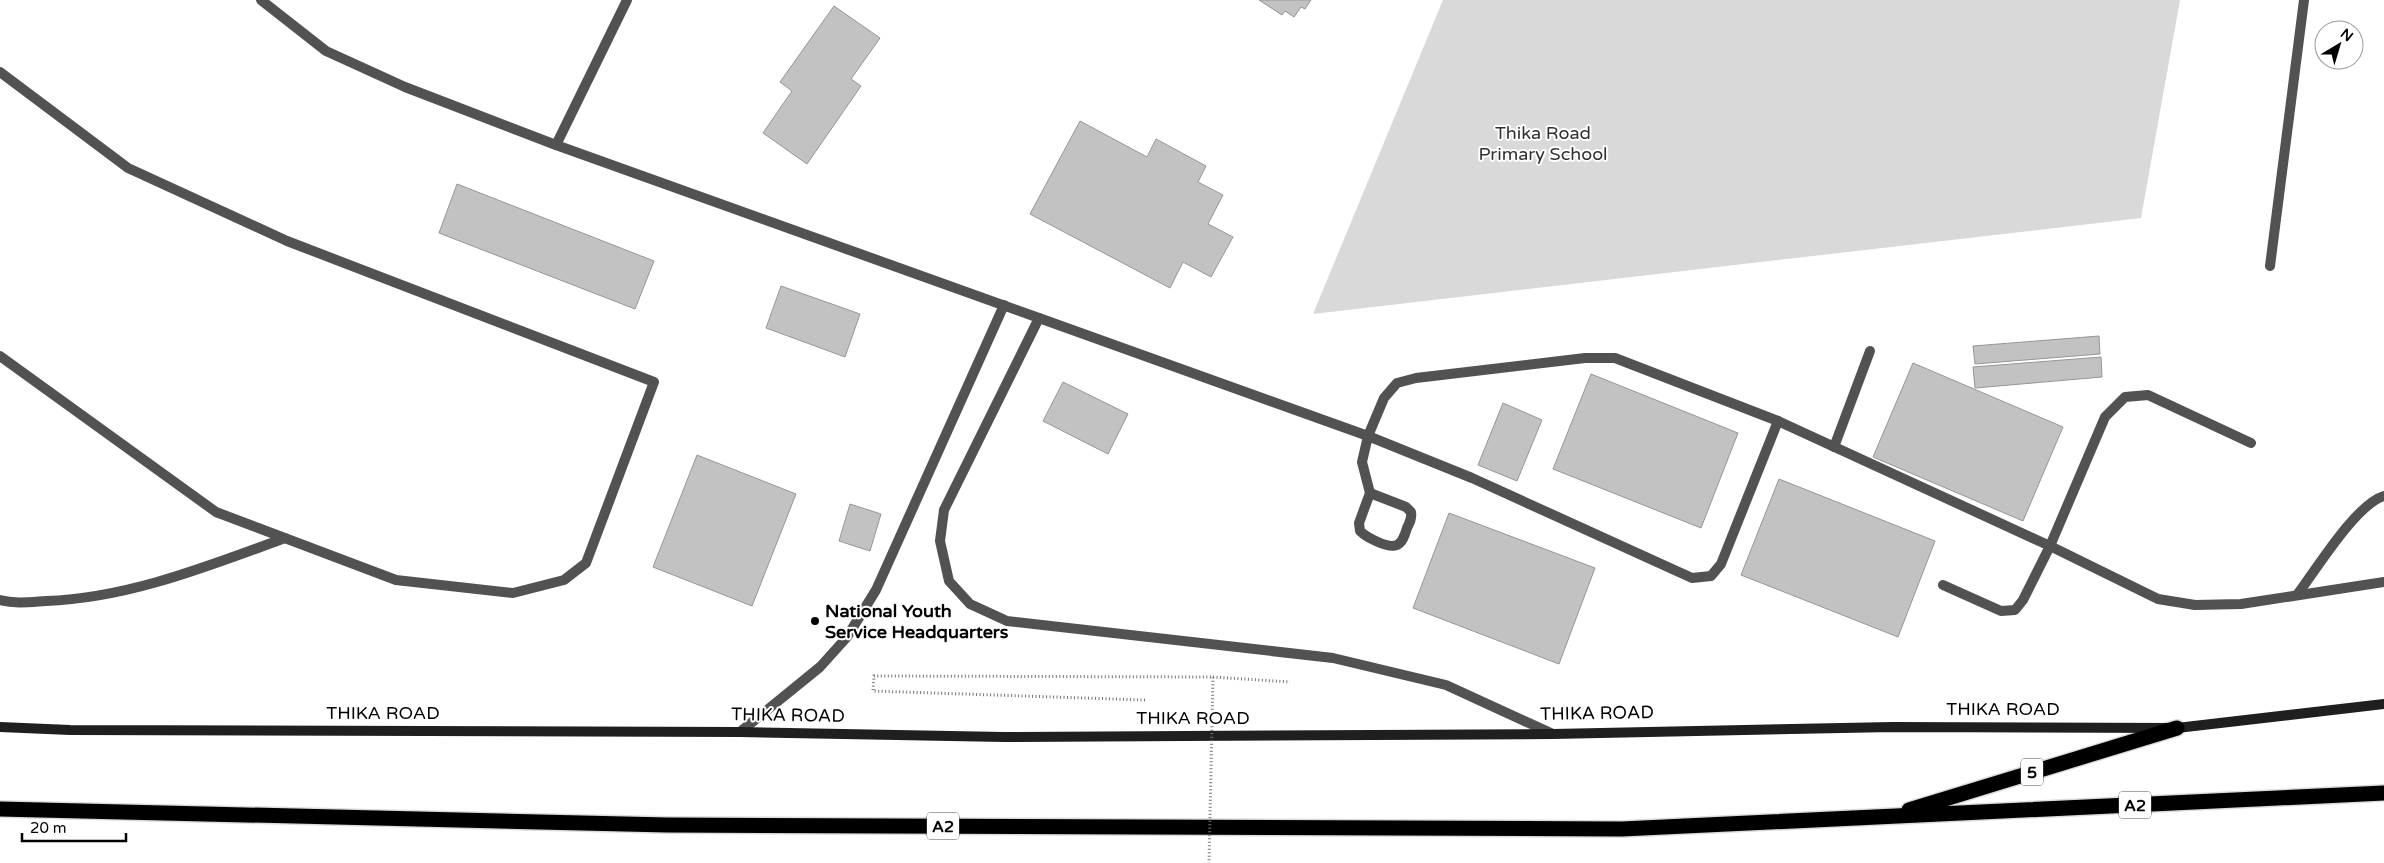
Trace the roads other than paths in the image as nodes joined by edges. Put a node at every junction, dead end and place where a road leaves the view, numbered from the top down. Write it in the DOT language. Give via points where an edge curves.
graph roads {
  1 [pos="261,0"];
  2 [pos="628,0"];
  3 [pos="2304,0"];
  4 [pos="0,72"];
  5 [pos="556,145"];
  6 [pos="2270,266"];
  7 [pos="1004,305"];
  8 [pos="1039,318"];
  9 [pos="1870,351"];
  10 [pos="0,356"];
  11 [pos="1778,421"];
  12 [pos="1368,436"];
  13 [pos="2251,443"];
  14 [pos="1834,447"];
  15 [pos="1370,493"];
  16 [pos="2384,496"];
  17 [pos="286,538"];
  18 [pos="2050,546"];
  19 [pos="2384,582"];
  20 [pos="1943,585"];
  21 [pos="2297,595"];
  22 [pos="0,600"];
  23 [pos="2384,704"];
  24 [pos="0,727"];
  25 [pos="2177,728"];
  26 [pos="740,732"];
  27 [pos="1553,734"];
  28 [pos="2384,793"];
  29 [pos="0,809"];
  30 [pos="1886,817"];
  1 -- 5 [label="street" via="326,51 404,87"];
  2 -- 5 [label="street"];
  3 -- 6 [label="street"];
  4 -- 17 [label="street" via="128,168 287,241 654,382 586,562 564,580 513,593 396,580"];
  5 -- 7 [label="street"];
  7 -- 8 [label="street"];
  7 -- 26 [label="street" via="876,590 847,637 820,667"];
  8 -- 12 [label="street"];
  8 -- 27 [label="street" via="944,510 940,541 949,581 970,604 1007,620 1333,658 1446,685"];
  9 -- 14 [label="street"];
  10 -- 17 [label="street" via="216,512"];
  11 -- 12 [label="street" via="1615,358 1585,358 1416,378 1398,383 1384,398"];
  11 -- 12 [label="street" via="1721,564 1711,576 1692,578 1472,478"];
  11 -- 14 [label="street"];
  12 -- 15 [label="street" via="1362,462"];
  13 -- 18 [label="street" via="2148,395 2125,397 2105,417"];
  14 -- 18 [label="street"];
  15 -- 15 [label="street" via="1359,523 1360,531 1366,537 1398,545 1411,512"];
  16 -- 21 [label="street" via="2375,498 2360,511"];
  17 -- 22 [label="street" via="164,582 72,600 13,603"];
  18 -- 20 [label="street" via="2015,610 2001,611"];
  18 -- 21 [label="street" via="2158,599 2195,605 2241,604"];
  19 -- 21 [label="street"];
  23 -- 25 [label="main road, THIKA ROAD"];
  24 -- 26 [label="main road, THIKA ROAD" via="70,730"];
  25 -- 27 [label="main road, THIKA ROAD" via="1893,727"];
  25 -- 30 [label="highway, 5"];
  26 -- 27 [label="main road, THIKA ROAD" via="1004,737"];
  28 -- 30 [label="highway, A2"];
  29 -- 30 [label="highway, A2" via="677,825 1612,829"];
}
